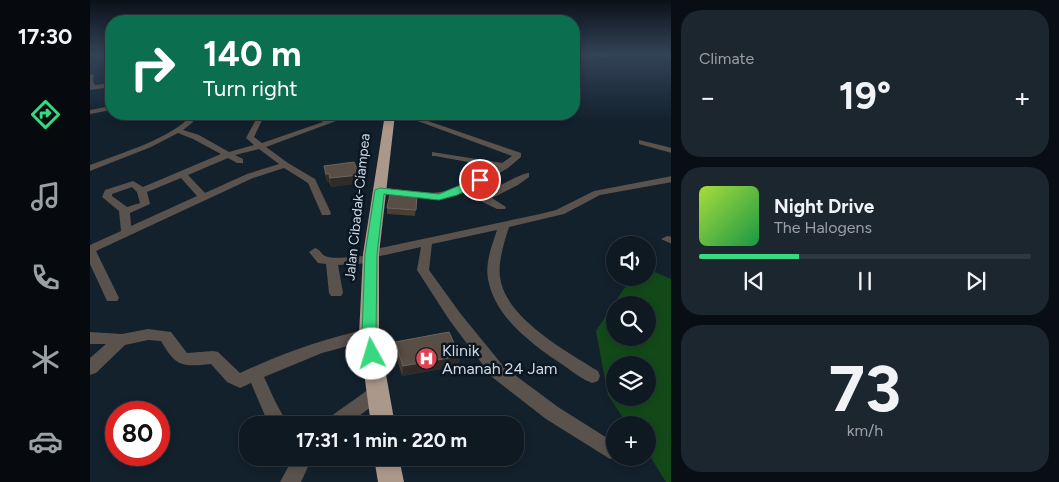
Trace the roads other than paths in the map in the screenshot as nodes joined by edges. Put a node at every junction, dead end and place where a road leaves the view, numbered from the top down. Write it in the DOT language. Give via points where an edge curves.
graph roads {
  1 [pos="105,86"];
  2 [pos="91,88"];
  3 [pos="105,109"];
  4 [pos="90,112"];
  5 [pos="191,120"];
  6 [pos="259,120"];
  7 [pos="325,120"];
  8 [pos="335,120"];
  9 [pos="389,120"];
  10 [pos="419,120"];
  11 [pos="329,122"];
  12 [pos="467,128"];
  13 [pos="176,130"];
  14 [pos="471,138"];
  15 [pos="642,142"];
  16 [pos="671,144"];
  17 [pos="260,145"];
  18 [pos="662,148"];
  19 [pos="671,152"];
  20 [pos="229,154"];
  21 [pos="435,154"];
  22 [pos="240,161"];
  23 [pos="285,165"];
  24 [pos="506,166"];
  25 [pos="90,168"];
  26 [pos="183,174"];
  27 [pos="526,175"];
  28 [pos="669,181"];
  29 [pos="463,189"];
  30 [pos="380,190"];
  31 [pos="142,191"];
  32 [pos="205,197"];
  33 [pos="484,198"];
  34 [pos="501,207"];
  35 [pos="124,212"];
  36 [pos="326,214"];
  37 [pos="504,225"];
  38 [pos="127,232"];
  39 [pos="427,242"];
  40 [pos="90,250"];
  41 [pos="315,252"];
  42 [pos="371,257"];
  43 [pos="332,262"];
  44 [pos="336,293"];
  45 [pos="112,298"];
  46 [pos="369,335"];
  47 [pos="90,338"];
  48 [pos="121,340"];
  49 [pos="90,368"];
  50 [pos="256,373"];
  51 [pos="592,376"];
  52 [pos="378,392"];
  53 [pos="274,416"];
  54 [pos="345,416"];
  55 [pos="382,416"];
  56 [pos="606,447"];
  57 [pos="299,466"];
  58 [pos="388,466"];
  59 [pos="290,482"];
  60 [pos="391,482"];
  1 -- 2 [label="street"];
  3 -- 4 [label="street"];
  5 -- 13 [label="street"];
  6 -- 17 [label="street" via="250,138"];
  7 -- 11 [label="street"];
  8 -- 11 [label="street"];
  9 -- 30 [label="highway, Jalan Cibadak-Ciampea"];
  10 -- 14 [label="street"];
  11 -- 17 [label="street"];
  12 -- 14 [label="street"];
  13 -- 20 [label="street" via="196,136"];
  13 -- 25 [label="street"];
  14 -- 24 [label="street" via="518,155"];
  15 -- 18 [label="street"];
  16 -- 18 [label="street"];
  17 -- 20 [label="street"];
  17 -- 23 [label="street"];
  18 -- 19 [label="street"];
  20 -- 22 [label="street"];
  20 -- 26 [label="street"];
  21 -- 24 [label="street"];
  23 -- 32 [label="street" via="259,172"];
  23 -- 36 [label="street" via="312,181"];
  24 -- 29 [label="street"];
  26 -- 31 [label="street"];
  26 -- 32 [label="street"];
  27 -- 33 [label="street"];
  28 -- 37 [label="street" via="597,193 560,212"];
  29 -- 30 [label="street" via="439,197"];
  29 -- 33 [label="street"];
  30 -- 42 [label="highway, Jalan Cibadak-Ciampea"];
  31 -- 35 [label="street" via="145,204"];
  31 -- 35 [label="street" via="133,184 107,193 107,197"];
  32 -- 38 [label="street"];
  33 -- 34 [label="street"];
  35 -- 38 [label="street"];
  37 -- 39 [label="street"];
  37 -- 51 [label="street" via="494,278 504,305 537,337"];
  38 -- 40 [label="street"];
  39 -- 42 [label="street"];
  39 -- 56 [label="street" via="423,270 498,372 552,413"];
  40 -- 45 [label="street"];
  41 -- 43 [label="street" via="322,260"];
  42 -- 43 [label="street"];
  42 -- 46 [label="highway, Jalan Cibadak-Ciampea"];
  43 -- 44 [label="street"];
  46 -- 50 [label="street" via="349,338"];
  46 -- 52 [label="highway, Jalan Cibadak-Ciampea"];
  47 -- 48 [label="street" via="98,336"];
  48 -- 49 [label="street"];
  48 -- 50 [label="street" via="146,333 161,334 166,336 180,358 219,360 238,381"];
  50 -- 53 [label="street"];
  52 -- 54 [label="street"];
  52 -- 55 [label="highway, Jalan Cibadak-Ciampea"];
  57 -- 59 [label="street"];
  58 -- 60 [label="highway"];
}
